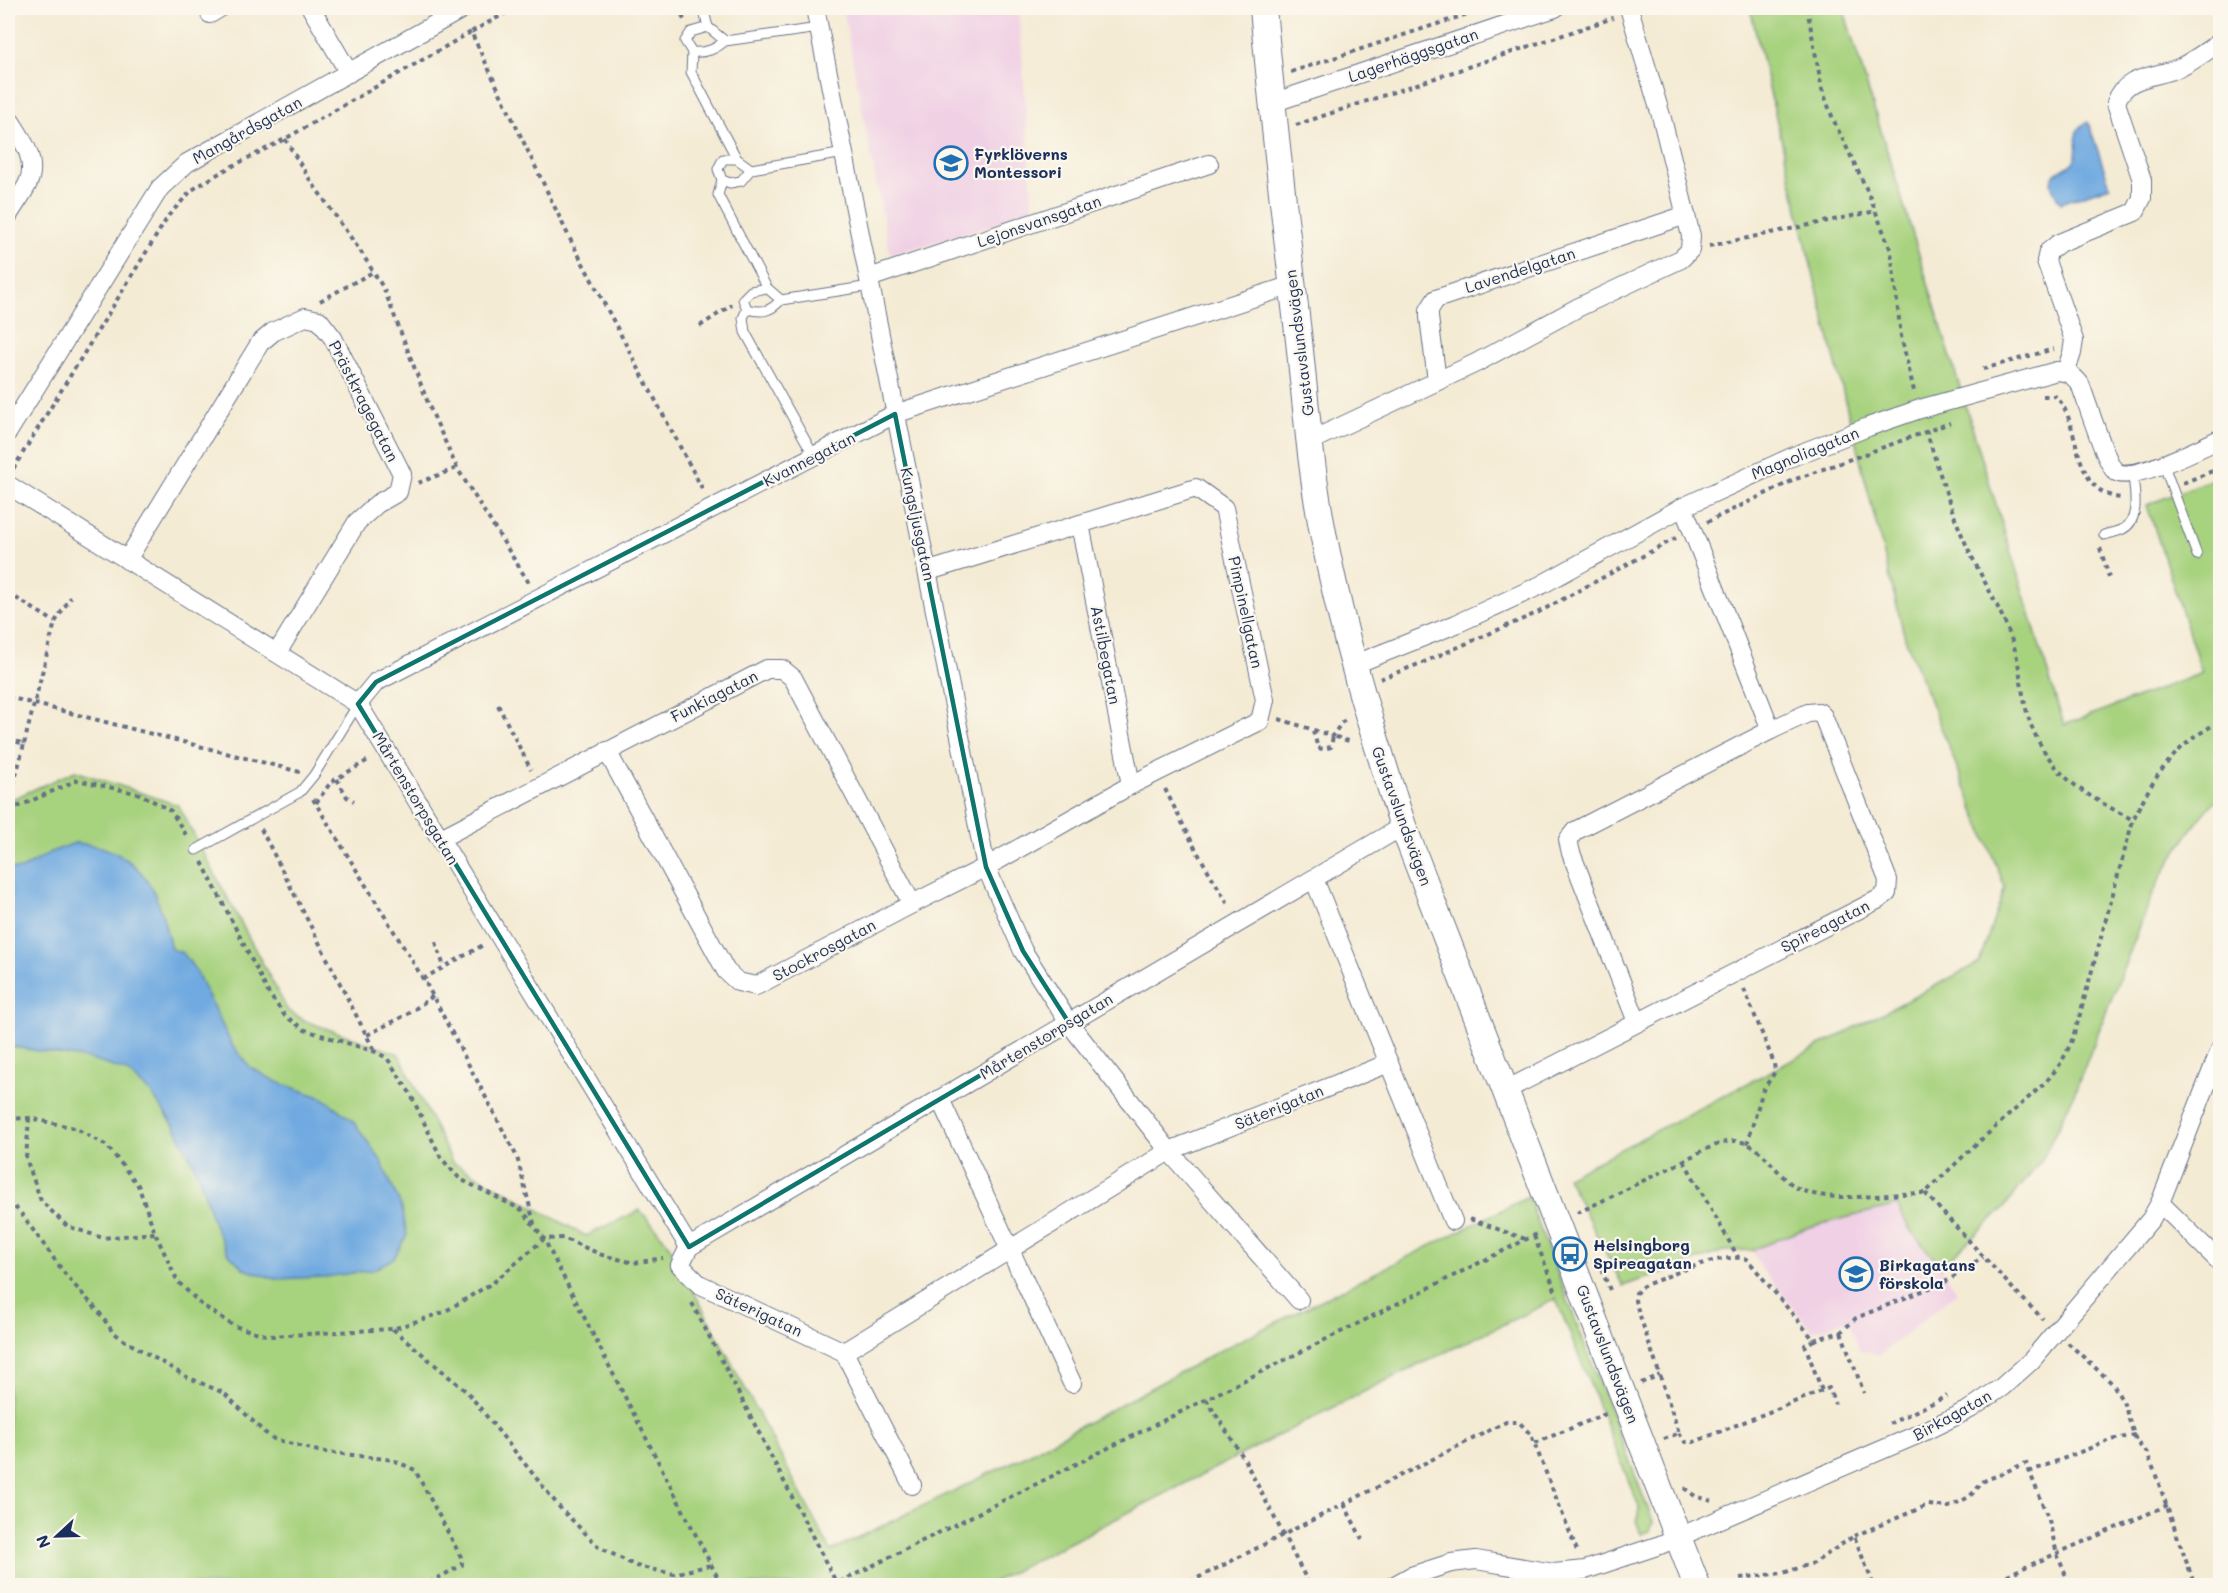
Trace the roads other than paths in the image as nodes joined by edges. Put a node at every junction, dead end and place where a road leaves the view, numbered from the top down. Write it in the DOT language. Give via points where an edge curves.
graph roads {
  1 [pos="311,8"];
  2 [pos="464,8"];
  3 [pos="703,8"];
  4 [pos="815,8"];
  5 [pos="1263,8"];
  6 [pos="1555,8"];
  7 [pos="1629,10"];
  8 [pos="708,27"];
  9 [pos="819,28"];
  10 [pos="725,41"];
  11 [pos="2220,42"];
  12 [pos="692,52"];
  13 [pos="349,72"];
  14 [pos="1271,91"];
  15 [pos="8,117"];
  16 [pos="844,153"];
  17 [pos="737,159"];
  18 [pos="1209,164"];
  19 [pos="751,169"];
  20 [pos="722,180"];
  21 [pos="1686,215"];
  22 [pos="8,216"];
  23 [pos="869,282"];
  24 [pos="1292,285"];
  25 [pos="767,288"];
  26 [pos="781,300"];
  27 [pos="747,309"];
  28 [pos="2066,371"];
  29 [pos="1437,381"];
  30 [pos="895,414"];
  31 [pos="8,432"];
  32 [pos="2220,439"];
  33 [pos="1310,441"];
  34 [pos="814,456"];
  35 [pos="2163,463"];
  36 [pos="2133,474"];
  37 [pos="8,485"];
  38 [pos="1683,507"];
  39 [pos="1080,524"];
  40 [pos="2104,535"];
  41 [pos="2197,555"];
  42 [pos="127,560"];
  43 [pos="929,571"];
  44 [pos="276,653"];
  45 [pos="1356,676"];
  46 [pos="358,704"];
  47 [pos="1771,730"];
  48 [pos="607,751"];
  49 [pos="1131,785"];
  50 [pos="1403,826"];
  51 [pos="441,838"];
  52 [pos="196,850"];
  53 [pos="987,867"];
  54 [pos="1314,879"];
  55 [pos="912,904"];
  56 [pos="1637,1022"];
  57 [pos="1069,1023"];
  58 [pos="2220,1050"];
  59 [pos="1389,1063"];
  60 [pos="1506,1090"];
  61 [pos="940,1099"];
  62 [pos="1169,1151"];
  63 [pos="2160,1203"];
  64 [pos="1450,1215"];
  65 [pos="689,1247"];
  66 [pos="1010,1250"];
  67 [pos="2220,1262"];
  68 [pos="1299,1300"];
  69 [pos="844,1352"];
  70 [pos="1072,1383"];
  71 [pos="912,1485"];
  72 [pos="1678,1537"];
  73 [pos="1557,1579"];
  74 [pos="1393,1586"];
  75 [pos="1697,1586"];
  1 -- 13 [label="street"];
  2 -- 13 [label="street, Mangårdsgatan"];
  3 -- 8 [label="lane"];
  4 -- 9 [label="street, Kungsljusgatan"];
  5 -- 14 [label="street, Gustavslundsvägen"];
  6 -- 14 [label="street, Lagerhäggsgatan"];
  7 -- 21 [label="street"];
  8 -- 10 [label="lane"];
  8 -- 12 [label="lane" via="691,32 685,41"];
  9 -- 10 [label="lane"];
  9 -- 16 [label="street, Kungsljusgatan"];
  10 -- 12 [label="lane" via="704,53"];
  11 -- 28 [label="street" via="2180,67 2130,82 2119,92 2116,103 2142,180 2142,198 2135,212 2058,243 2048,252 2046,261 2074,340"];
  12 -- 17 [label="lane" via="691,72"];
  13 -- 31 [label="street, Mangårdsgatan" via="187,164 160,188"];
  14 -- 24 [label="street, Gustavslundsvägen"];
  15 -- 22 [label="street" via="27,148 31,165 29,181"];
  16 -- 19 [label="lane"];
  16 -- 23 [label="street, Kungsljusgatan"];
  17 -- 19 [label="lane"];
  17 -- 20 [label="lane" via="723,159 718,169"];
  18 -- 23 [label="street, Lejonsvansgatan"];
  19 -- 20 [label="lane" via="741,181"];
  20 -- 25 [label="lane" via="718,195"];
  21 -- 29 [label="street" via="1690,250 1681,259"];
  21 -- 29 [label="street, Lavendelgatan" via="1436,299 1429,317"];
  23 -- 26 [label="lane"];
  23 -- 30 [label="street, Kungsljusgatan"];
  24 -- 30 [label="street, Kvannegatan"];
  24 -- 33 [label="street, Gustavslundsvägen"];
  25 -- 26 [label="lane"];
  25 -- 27 [label="lane" via="751,291 743,299"];
  26 -- 27 [label="lane" via="772,310"];
  27 -- 34 [label="lane" via="743,318 745,332"];
  28 -- 36 [label="street" via="2080,384 2115,471"];
  28 -- 38 [label="street, Magnoliagatan" via="1920,409 1868,427"];
  29 -- 33 [label="street"];
  30 -- 34 [label="street, Kvannegatan"];
  30 -- 43 [label="street, Kungsljusgatan"];
  32 -- 35 [label="street"];
  33 -- 45 [label="street, Gustavslundsvägen" via="1323,536"];
  34 -- 46 [label="street, Kvannegatan" via="376,682"];
  35 -- 36 [label="street"];
  35 -- 41 [label="lane"];
  36 -- 40 [label="lane" via="2135,513 2125,528"];
  37 -- 42 [label="street, Mårtenstorpsgatan"];
  38 -- 45 [label="street, Magnoliagatan" via="1541,585"];
  38 -- 47 [label="street"];
  39 -- 43 [label="street, Pimpinellgatan"];
  39 -- 49 [label="street, Astilbegatan"];
  39 -- 49 [label="street, Pimpinellgatan" via="1196,488 1224,508 1265,700 1260,721"];
  42 -- 44 [label="street, Mårtenstorpsgatan"];
  42 -- 44 [label="street, Prästkragegatan" via="260,344 304,317 319,320 333,338 402,474 398,492 357,522"];
  43 -- 53 [label="street, Kungsljusgatan"];
  44 -- 46 [label="street, Mårtenstorpsgatan"];
  45 -- 50 [label="street, Gustavslundsvägen"];
  46 -- 51 [label="street, Mårtenstorpsgatan"];
  46 -- 52 [label="lane" via="300,792"];
  47 -- 56 [label="street, Spireagatan" via="1575,831 1568,840"];
  47 -- 56 [label="street, Spireagatan" via="1808,713 1819,712 1823,716 1888,880 1887,892"];
  48 -- 51 [label="street, Funkiagatan"];
  48 -- 55 [label="street, Stockrosgatan" via="726,971 738,982 756,986"];
  48 -- 55 [label="street, Funkiagatan" via="767,669 782,669 794,678"];
  49 -- 53 [label="street"];
  50 -- 54 [label="street, Mårtenstorpsgatan"];
  50 -- 60 [label="street, Gustavslundsvägen"];
  51 -- 65 [label="street, Mårtenstorpsgatan"];
  53 -- 55 [label="street, Stockrosgatan"];
  53 -- 57 [label="street, Kungsljusgatan" via="1023,951"];
  54 -- 57 [label="street, Mårtenstorpsgatan"];
  54 -- 59 [label="street"];
  56 -- 60 [label="street, Spireagatan"];
  57 -- 61 [label="street, Mårtenstorpsgatan"];
  57 -- 62 [label="street"];
  58 -- 63 [label="street, Birkagatan"];
  59 -- 62 [label="street, Säterigatan"];
  59 -- 64 [label="street"];
  60 -- 72 [label="street, Gustavslundsvägen"];
  61 -- 65 [label="street, Mårtenstorpsgatan"];
  61 -- 66 [label="street"];
  62 -- 66 [label="street, Säterigatan"];
  62 -- 68 [label="street"];
  63 -- 67 [label="street"];
  63 -- 72 [label="street, Birkagatan" via="2143,1230 2057,1332 2002,1387 1970,1409 1919,1434"];
  65 -- 69 [label="street, Säterigatan" via="680,1265 699,1284"];
  66 -- 69 [label="street, Säterigatan"];
  66 -- 70 [label="street"];
  69 -- 71 [label="street"];
  72 -- 73 [label="street, Birkagatan"];
  72 -- 75 [label="street, Gustavslundsvägen"];
  73 -- 74 [label="street, Birkagatan" via="1476,1560 1451,1563"];
}
